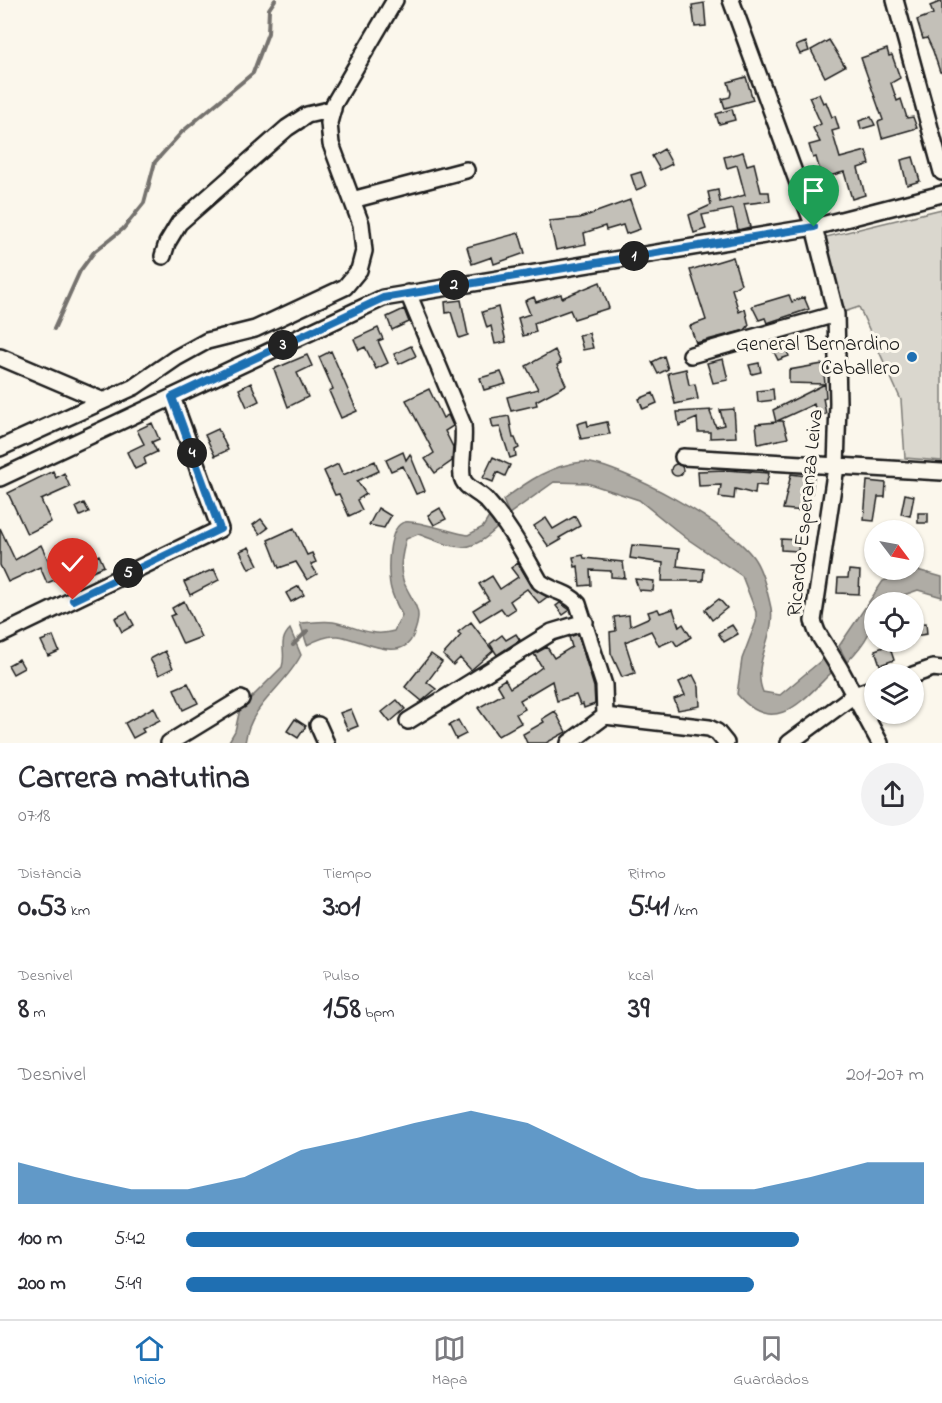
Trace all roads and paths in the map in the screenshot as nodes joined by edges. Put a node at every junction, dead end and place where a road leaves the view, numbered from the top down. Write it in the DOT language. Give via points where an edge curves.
graph roads {
  1 [pos="395,0"];
  2 [pos="730,0"];
  3 [pos="895,0"];
  4 [pos="333,109"];
  5 [pos="466,170"];
  6 [pos="942,172"];
  7 [pos="942,194"];
  8 [pos="352,200"];
  9 [pos="814,227"];
  10 [pos="164,256"];
  11 [pos="408,293"];
  12 [pos="836,314"];
  13 [pos="691,355"];
  14 [pos="0,357"];
  15 [pos="134,387"];
  16 [pos="172,397"];
  17 [pos="101,400"];
  18 [pos="145,410"];
  19 [pos="0,448"];
  20 [pos="683,457"];
  21 [pos="836,467"];
  22 [pos="942,472"];
  23 [pos="0,478"];
  24 [pos="585,622"];
  25 [pos="0,635"];
  26 [pos="942,669"];
  27 [pos="924,671"];
  28 [pos="864,692"];
  29 [pos="854,695"];
  30 [pos="242,699"];
  31 [pos="605,716"];
  32 [pos="408,721"];
  33 [pos="318,725"];
  34 [pos="169,743"];
  35 [pos="326,743"];
  36 [pos="569,743"];
  37 [pos="726,743"];
  38 [pos="789,743"];
  39 [pos="880,743"];
  1 -- 4 [label="street"];
  2 -- 9 [label="street, Ricardo Esperanza Leiva"];
  3 -- 6 [label="street"];
  4 -- 8 [label="street" via="329,123 331,144"];
  4 -- 10 [label="street" via="307,116 287,128 179,223"];
  5 -- 8 [label="street"];
  7 -- 9 [label="street"];
  8 -- 15 [label="street" via="361,224 364,252 359,270 345,287 255,329 207,341"];
  9 -- 11 [label="street"];
  9 -- 12 [label="street, Ricardo Esperanza Leiva"];
  11 -- 16 [label="street" via="383,298"];
  11 -- 24 [label="street" via="463,425 462,477 506,525 540,582 570,594"];
  12 -- 13 [label="street"];
  12 -- 21 [label="street, Ricardo Esperanza Leiva"];
  14 -- 17 [label="street"];
  15 -- 17 [label="street"];
  15 -- 18 [label="street"];
  16 -- 18 [label="street"];
  16 -- 25 [label="street" via="220,529"];
  17 -- 19 [label="street"];
  18 -- 23 [label="street"];
  20 -- 21 [label="street"];
  21 -- 22 [label="street"];
  21 -- 29 [label="street, Ricardo Esperanza Leiva" via="813,621"];
  24 -- 31 [label="street" via="604,685"];
  24 -- 32 [label="street" via="552,632"];
  26 -- 27 [label="street"];
  28 -- 29 [label="street"];
  29 -- 38 [label="street"];
  29 -- 39 [label="street, Ricardo Esperanza Leiva"];
  30 -- 34 [label="street"];
  31 -- 36 [label="street"];
  31 -- 37 [label="street" via="709,728"];
  33 -- 35 [label="street"];
}
